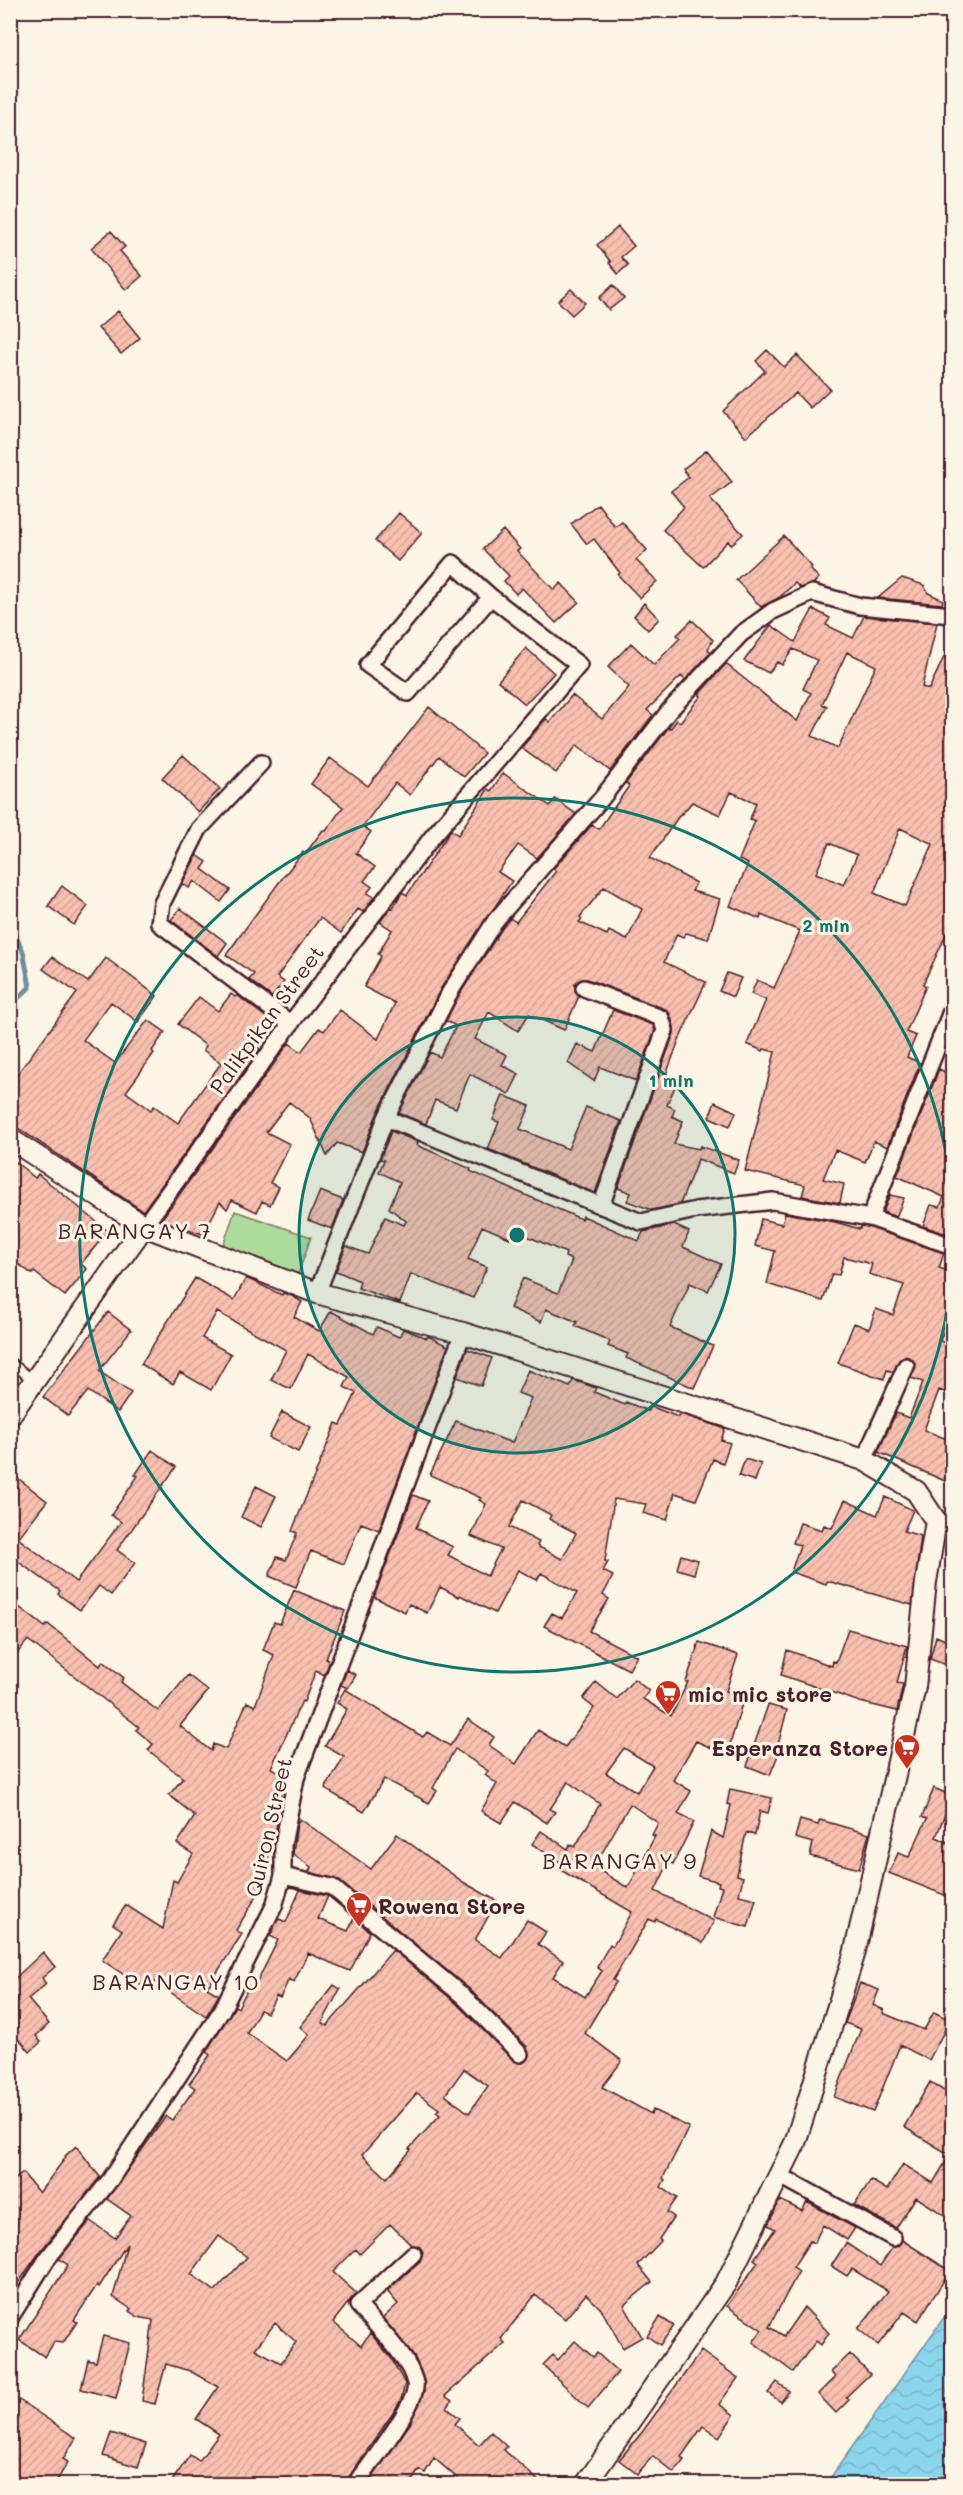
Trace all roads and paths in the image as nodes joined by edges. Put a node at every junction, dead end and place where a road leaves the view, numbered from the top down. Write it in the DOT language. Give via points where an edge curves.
graph roads {
  1 [pos="491,597"];
  2 [pos="952,615"];
  3 [pos="261,763"];
  4 [pos="584,988"];
  5 [pos="952,1009"];
  6 [pos="291,1024"];
  7 [pos="947,1041"];
  8 [pos="386,1118"];
  9 [pos="10,1139"];
  10 [pos="601,1206"];
  11 [pos="870,1218"];
  12 [pos="144,1226"];
  13 [pos="952,1246"];
  14 [pos="317,1293"];
  15 [pos="463,1333"];
  16 [pos="10,1362"];
  17 [pos="906,1366"];
  18 [pos="34,1381"];
  19 [pos="10,1415"];
  20 [pos="864,1460"];
  21 [pos="284,1876"];
  22 [pos="520,2054"];
  23 [pos="779,2175"];
  24 [pos="893,2238"];
  25 [pos="413,2254"];
  26 [pos="10,2318"];
  27 [pos="356,2484"];
  28 [pos="586,2484"];
  1 -- 1 [label="street" via="453,563 368,665 408,693"];
  1 -- 6 [label="street, Palikpikan Street" via="579,665 433,836"];
  2 -- 8 [label="street" via="860,606 812,593 773,611 741,634 669,711 602,798 495,921 450,992"];
  3 -- 6 [label="street" via="199,829 162,903 159,923"];
  4 -- 10 [label="street" via="661,1018 666,1030"];
  5 -- 7 [label="street"];
  6 -- 12 [label="street, Palikpikan Street"];
  7 -- 11 [label="street"];
  8 -- 10 [label="street"];
  8 -- 14 [label="street"];
  9 -- 12 [label="street"];
  10 -- 11 [label="street" via="641,1222 773,1200"];
  11 -- 13 [label="street"];
  12 -- 14 [label="street"];
  12 -- 18 [label="street, Palikpikan Street"];
  14 -- 15 [label="street"];
  15 -- 20 [label="street"];
  15 -- 21 [label="street, Quiron Street" via="296,1778 283,1845"];
  16 -- 18 [label="lane"];
  17 -- 20 [label="street"];
  18 -- 19 [label="street, Palikpikan Street"];
  20 -- 23 [label="street" via="916,1491 936,1521 915,1687 854,1956 795,2143"];
  21 -- 22 [label="street" via="332,1887 463,1996"];
  21 -- 26 [label="street, Quiron Street" via="274,1906 222,2010 110,2180 47,2259"];
  23 -- 24 [label="street"];
  23 -- 28 [label="street" via="726,2283"];
  25 -- 27 [label="street" via="358,2305 409,2365 416,2385 410,2405"];
}
